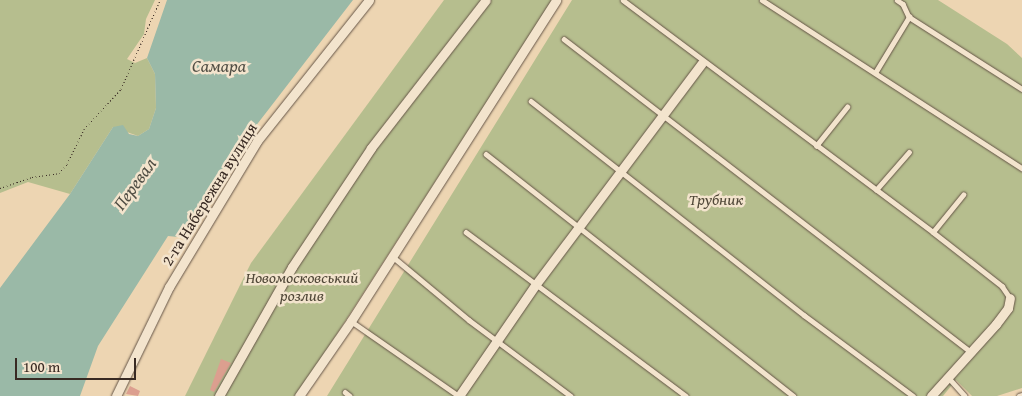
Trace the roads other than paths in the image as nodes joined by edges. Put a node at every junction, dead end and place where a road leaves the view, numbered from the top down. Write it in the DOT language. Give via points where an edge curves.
graph roads {
  1 [pos="368,0"];
  2 [pos="486,0"];
  3 [pos="556,0"];
  4 [pos="623,0"];
  5 [pos="762,0"];
  6 [pos="897,0"];
  7 [pos="909,17"];
  8 [pos="564,39"];
  9 [pos="702,63"];
  10 [pos="875,73"];
  11 [pos="1022,89"];
  12 [pos="531,101"];
  13 [pos="846,107"];
  14 [pos="662,115"];
  15 [pos="816,146"];
  16 [pos="910,152"];
  17 [pos="486,154"];
  18 [pos="1022,168"];
  19 [pos="619,172"];
  20 [pos="876,190"];
  21 [pos="963,195"];
  22 [pos="578,227"];
  23 [pos="466,232"];
  24 [pos="933,232"];
  25 [pos="392,256"];
  26 [pos="536,284"];
  27 [pos="1010,298"];
  28 [pos="351,321"];
  29 [pos="497,340"];
  30 [pos="971,352"];
  31 [pos="948,377"];
  32 [pos="345,392"];
  33 [pos="116,396"];
  34 [pos="219,396"];
  35 [pos="299,396"];
  36 [pos="350,396"];
  37 [pos="459,396"];
  38 [pos="572,396"];
  39 [pos="686,396"];
  40 [pos="793,396"];
  41 [pos="913,396"];
  42 [pos="931,396"];
  43 [pos="965,396"];
  1 -- 33 [label="street, 2-га Набережна вулиця" via="257,141 169,286"];
  2 -- 34 [label="street" via="371,148 292,267"];
  3 -- 25 [label="street"];
  4 -- 9 [label="lane"];
  5 -- 10 [label="lane"];
  6 -- 7 [label="lane" via="903,4"];
  7 -- 10 [label="lane"];
  7 -- 11 [label="lane"];
  8 -- 14 [label="lane"];
  9 -- 14 [label="street"];
  9 -- 15 [label="lane"];
  10 -- 18 [label="lane"];
  12 -- 19 [label="lane"];
  13 -- 15 [label="lane"];
  14 -- 19 [label="street"];
  14 -- 30 [label="lane"];
  15 -- 20 [label="lane"];
  16 -- 20 [label="lane"];
  17 -- 22 [label="lane"];
  19 -- 22 [label="street"];
  19 -- 41 [label="lane"];
  20 -- 24 [label="lane"];
  21 -- 24 [label="lane"];
  22 -- 26 [label="street"];
  22 -- 40 [label="lane"];
  23 -- 26 [label="lane"];
  24 -- 27 [label="lane" via="1002,286"];
  25 -- 28 [label="street"];
  25 -- 29 [label="lane"];
  26 -- 29 [label="street"];
  26 -- 39 [label="lane"];
  27 -- 30 [label="street" via="1008,308"];
  28 -- 35 [label="street"];
  28 -- 37 [label="lane"];
  29 -- 37 [label="street"];
  29 -- 38 [label="lane"];
  30 -- 31 [label="street"];
  31 -- 42 [label="street"];
  31 -- 43 [label="lane"];
  32 -- 36 [label="lane"];
}
